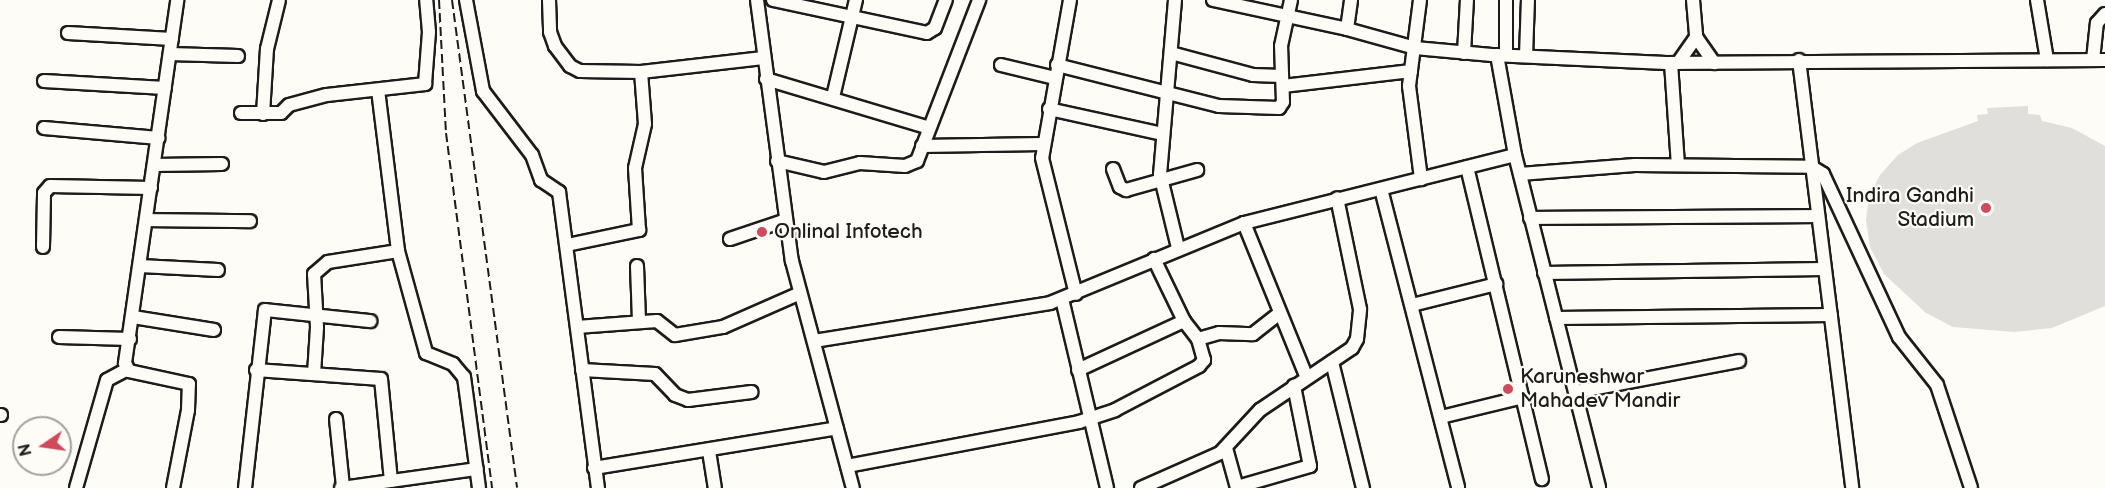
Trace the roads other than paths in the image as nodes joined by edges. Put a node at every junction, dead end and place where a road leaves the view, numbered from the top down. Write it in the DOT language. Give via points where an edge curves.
graph roads {
  1 [pos="279,0"];
  2 [pos="426,0"];
  3 [pos="466,0"];
  4 [pos="549,0"];
  5 [pos="757,0"];
  6 [pos="773,0"];
  7 [pos="856,0"];
  8 [pos="946,0"];
  9 [pos="979,0"];
  10 [pos="1070,0"];
  11 [pos="1175,0"];
  12 [pos="1213,0"];
  13 [pos="1291,0"];
  14 [pos="1351,0"];
  15 [pos="1420,0"];
  16 [pos="1467,0"];
  17 [pos="1506,0"];
  18 [pos="1528,0"];
  19 [pos="1693,0"];
  20 [pos="2037,0"];
  21 [pos="174,1"];
  22 [pos="1240,3"];
  23 [pos="2105,14"];
  24 [pos="1288,16"];
  25 [pos="852,18"];
  26 [pos="1347,29"];
  27 [pos="68,33"];
  28 [pos="1695,37"];
  29 [pos="172,39"];
  30 [pos="1415,48"];
  31 [pos="1171,53"];
  32 [pos="1464,53"];
  33 [pos="170,54"];
  34 [pos="1502,55"];
  35 [pos="238,56"];
  36 [pos="1526,56"];
  37 [pos="763,58"];
  38 [pos="1799,60"];
  39 [pos="2047,60"];
  40 [pos="2099,60"];
  41 [pos="1674,63"];
  42 [pos="1714,63"];
  43 [pos="1001,65"];
  44 [pos="1412,70"];
  45 [pos="641,72"];
  46 [pos="1056,72"];
  47 [pos="766,79"];
  48 [pos="44,81"];
  49 [pos="1282,81"];
  50 [pos="165,88"];
  51 [pos="378,90"];
  52 [pos="1166,92"];
  53 [pos="833,97"];
  54 [pos="1049,109"];
  55 [pos="241,113"];
  56 [pos="263,114"];
  57 [pos="44,128"];
  58 [pos="929,128"];
  59 [pos="1163,134"];
  60 [pos="159,138"];
  61 [pos="1042,144"];
  62 [pos="922,146"];
  63 [pos="1515,155"];
  64 [pos="777,161"];
  65 [pos="222,164"];
  66 [pos="155,165"];
  67 [pos="1678,165"];
  68 [pos="1467,167"];
  69 [pos="1812,167"];
  70 [pos="1113,169"];
  71 [pos="1197,170"];
  72 [pos="1520,174"];
  73 [pos="1421,179"];
  74 [pos="1161,180"];
  75 [pos="152,188"];
  76 [pos="1381,189"];
  77 [pos="1337,198"];
  78 [pos="1818,216"];
  79 [pos="1530,219"];
  80 [pos="147,220"];
  81 [pos="249,220"];
  82 [pos="786,220"];
  83 [pos="1244,224"];
  84 [pos="730,239"];
  85 [pos="567,244"];
  86 [pos="43,247"];
  87 [pos="1178,248"];
  88 [pos="398,251"];
  89 [pos="1154,259"];
  90 [pos="140,266"];
  91 [pos="637,266"];
  92 [pos="1824,269"];
  93 [pos="218,270"];
  94 [pos="1544,273"];
  95 [pos="1496,284"];
  96 [pos="798,294"];
  97 [pos="1076,294"];
  98 [pos="1062,299"];
  99 [pos="1412,305"];
  100 [pos="317,313"];
  101 [pos="1280,313"];
  102 [pos="1831,315"];
  103 [pos="133,317"];
  104 [pos="1556,318"];
  105 [pos="639,320"];
  106 [pos="370,321"];
  107 [pos="1184,321"];
  108 [pos="577,327"];
  109 [pos="214,330"];
  110 [pos="59,337"];
  111 [pos="130,339"];
  112 [pos="1198,339"];
  113 [pos="814,341"];
  114 [pos="1739,361"];
  115 [pos="1332,362"];
  116 [pos="126,370"];
  117 [pos="256,370"];
  118 [pos="582,370"];
  119 [pos="1078,370"];
  120 [pos="314,374"];
  121 [pos="1307,378"];
  122 [pos="1294,386"];
  123 [pos="751,392"];
  124 [pos="1576,393"];
  125 [pos="1522,397"];
  126 [pos="1441,417"];
  127 [pos="336,419"];
  128 [pos="1089,419"];
  129 [pos="837,428"];
  130 [pos="1226,448"];
  131 [pos="709,451"];
  132 [pos="847,466"];
  133 [pos="594,468"];
  134 [pos="477,469"];
  135 [pos="1542,478"];
  136 [pos="391,481"];
  137 [pos="1458,487"];
  138 [pos="76,488"];
  139 [pos="173,488"];
  140 [pos="245,488"];
  141 [pos="342,488"];
  142 [pos="479,488"];
  143 [pos="597,488"];
  144 [pos="715,488"];
  145 [pos="853,488"];
  146 [pos="1107,488"];
  147 [pos="1141,488"];
  148 [pos="1237,488"];
  149 [pos="1364,488"];
  150 [pos="1599,488"];
  151 [pos="1852,488"];
  152 [pos="1971,488"];
  1 -- 56 [label="street" via="267,49"];
  2 -- 51 [label="street" via="429,32 425,84"];
  3 -- 85 [label="street" via="483,91 532,155 541,180 559,192"];
  4 -- 45 [label="street" via="550,32 570,66 580,71"];
  5 -- 37 [label="street"];
  6 -- 25 [label="street"];
  7 -- 25 [label="street"];
  8 -- 25 [label="street" via="935,28 927,33"];
  9 -- 58 [label="street"];
  10 -- 46 [label="street"];
  11 -- 31 [label="street"];
  12 -- 22 [label="street"];
  13 -- 24 [label="street"];
  14 -- 26 [label="street"];
  15 -- 30 [label="street"];
  16 -- 32 [label="street"];
  17 -- 34 [label="street"];
  18 -- 36 [label="street"];
  19 -- 28 [label="street"];
  20 -- 39 [label="street"];
  21 -- 29 [label="street"];
  22 -- 24 [label="street"];
  23 -- 40 [label="street" via="2097,23"];
  24 -- 26 [label="street"];
  24 -- 49 [label="street" via="1281,46"];
  25 -- 53 [label="street"];
  26 -- 30 [label="street"];
  27 -- 29 [label="street"];
  28 -- 41 [label="street"];
  28 -- 42 [label="street"];
  29 -- 33 [label="street"];
  30 -- 32 [label="street"];
  30 -- 44 [label="street"];
  31 -- 49 [label="street"];
  31 -- 52 [label="street"];
  32 -- 34 [label="street"];
  33 -- 35 [label="street"];
  33 -- 50 [label="street"];
  34 -- 36 [label="street"];
  34 -- 63 [label="street"];
  36 -- 41 [label="street"];
  37 -- 45 [label="street"];
  37 -- 47 [label="street"];
  38 -- 39 [label="street"];
  38 -- 42 [label="street"];
  38 -- 69 [label="street"];
  39 -- 40 [label="street"];
  41 -- 42 [label="street"];
  41 -- 67 [label="street"];
  43 -- 46 [label="street"];
  44 -- 49 [label="street"];
  44 -- 73 [label="street" via="1410,101"];
  45 -- 85 [label="street" via="645,124 635,168 639,230"];
  46 -- 52 [label="street"];
  46 -- 54 [label="street"];
  47 -- 53 [label="street"];
  47 -- 64 [label="street"];
  48 -- 50 [label="street"];
  49 -- 52 [label="street" via="1283,102 1279,108 1234,108"];
  50 -- 60 [label="street"];
  51 -- 56 [label="street" via="327,95 289,105 281,113"];
  51 -- 88 [label="street"];
  52 -- 59 [label="street"];
  53 -- 58 [label="street"];
  54 -- 59 [label="street"];
  54 -- 61 [label="street"];
  55 -- 56 [label="street"];
  57 -- 60 [label="street"];
  58 -- 62 [label="street"];
  59 -- 74 [label="street"];
  60 -- 66 [label="street"];
  61 -- 62 [label="street"];
  61 -- 97 [label="street" via="1045,174"];
  62 -- 64 [label="street" via="917,161 905,166 868,162 824,172"];
  63 -- 68 [label="street"];
  63 -- 72 [label="street"];
  64 -- 82 [label="street"];
  65 -- 66 [label="street"];
  66 -- 75 [label="street"];
  67 -- 69 [label="street"];
  67 -- 72 [label="street" via="1589,167"];
  68 -- 73 [label="street"];
  68 -- 95 [label="street"];
  69 -- 78 [label="street"];
  69 -- 152 [label="street" via="1823,174 1835,193 1899,337 1937,385"];
  70 -- 74 [label="street" via="1122,189"];
  71 -- 74 [label="street"];
  72 -- 79 [label="street"];
  73 -- 76 [label="street"];
  74 -- 87 [label="street"];
  75 -- 80 [label="street"];
  75 -- 86 [label="street" via="50,186 44,193"];
  76 -- 77 [label="street"];
  76 -- 99 [label="street"];
  77 -- 83 [label="street"];
  77 -- 115 [label="street" via="1360,324 1352,348"];
  78 -- 79 [label="street"];
  78 -- 92 [label="street"];
  79 -- 94 [label="street"];
  80 -- 81 [label="street"];
  80 -- 90 [label="street"];
  82 -- 84 [label="street"];
  82 -- 96 [label="street"];
  83 -- 87 [label="street"];
  83 -- 101 [label="street"];
  85 -- 108 [label="street"];
  87 -- 89 [label="street"];
  88 -- 100 [label="street" via="320,266 313,285"];
  88 -- 134 [label="street" via="426,352 453,364 464,377"];
  89 -- 97 [label="street"];
  89 -- 107 [label="street"];
  90 -- 93 [label="street"];
  90 -- 103 [label="street"];
  91 -- 105 [label="street"];
  92 -- 94 [label="street"];
  92 -- 102 [label="street"];
  94 -- 104 [label="street"];
  95 -- 99 [label="street"];
  95 -- 125 [label="street"];
  96 -- 105 [label="street" via="714,329 675,335 657,321"];
  96 -- 113 [label="street"];
  97 -- 98 [label="street"];
  98 -- 113 [label="street"];
  98 -- 119 [label="street"];
  99 -- 126 [label="street"];
  100 -- 106 [label="street"];
  100 -- 117 [label="street" via="265,310"];
  100 -- 120 [label="street"];
  101 -- 112 [label="street" via="1253,334 1219,333"];
  101 -- 121 [label="street"];
  102 -- 104 [label="street"];
  102 -- 151 [label="street"];
  103 -- 109 [label="street"];
  103 -- 111 [label="street"];
  104 -- 124 [label="street"];
  105 -- 108 [label="street"];
  107 -- 112 [label="street"];
  107 -- 119 [label="street"];
  108 -- 118 [label="street"];
  110 -- 111 [label="street"];
  111 -- 116 [label="street"];
  112 -- 128 [label="street" via="1204,360 1198,366"];
  113 -- 129 [label="street"];
  114 -- 124 [label="street"];
  115 -- 121 [label="street"];
  115 -- 149 [label="street"];
  116 -- 138 [label="street" via="107,380"];
  116 -- 139 [label="street" via="189,384"];
  117 -- 120 [label="street"];
  117 -- 140 [label="street"];
  118 -- 123 [label="street" via="655,374 675,396 688,400"];
  118 -- 133 [label="street"];
  119 -- 128 [label="street"];
  120 -- 136 [label="street" via="381,379"];
  121 -- 122 [label="street"];
  122 -- 130 [label="street" via="1260,410"];
  122 -- 148 [label="street" via="1310,466"];
  124 -- 150 [label="street"];
  125 -- 126 [label="street"];
  125 -- 135 [label="street"];
  126 -- 137 [label="street"];
  127 -- 141 [label="street"];
  128 -- 132 [label="street"];
  128 -- 146 [label="street"];
  129 -- 131 [label="street"];
  129 -- 132 [label="street"];
  130 -- 147 [label="street"];
  130 -- 148 [label="street"];
  131 -- 133 [label="street"];
  131 -- 144 [label="street"];
  132 -- 145 [label="street"];
  133 -- 143 [label="street"];
  134 -- 136 [label="street"];
  134 -- 142 [label="street"];
  136 -- 141 [label="street"];
}
